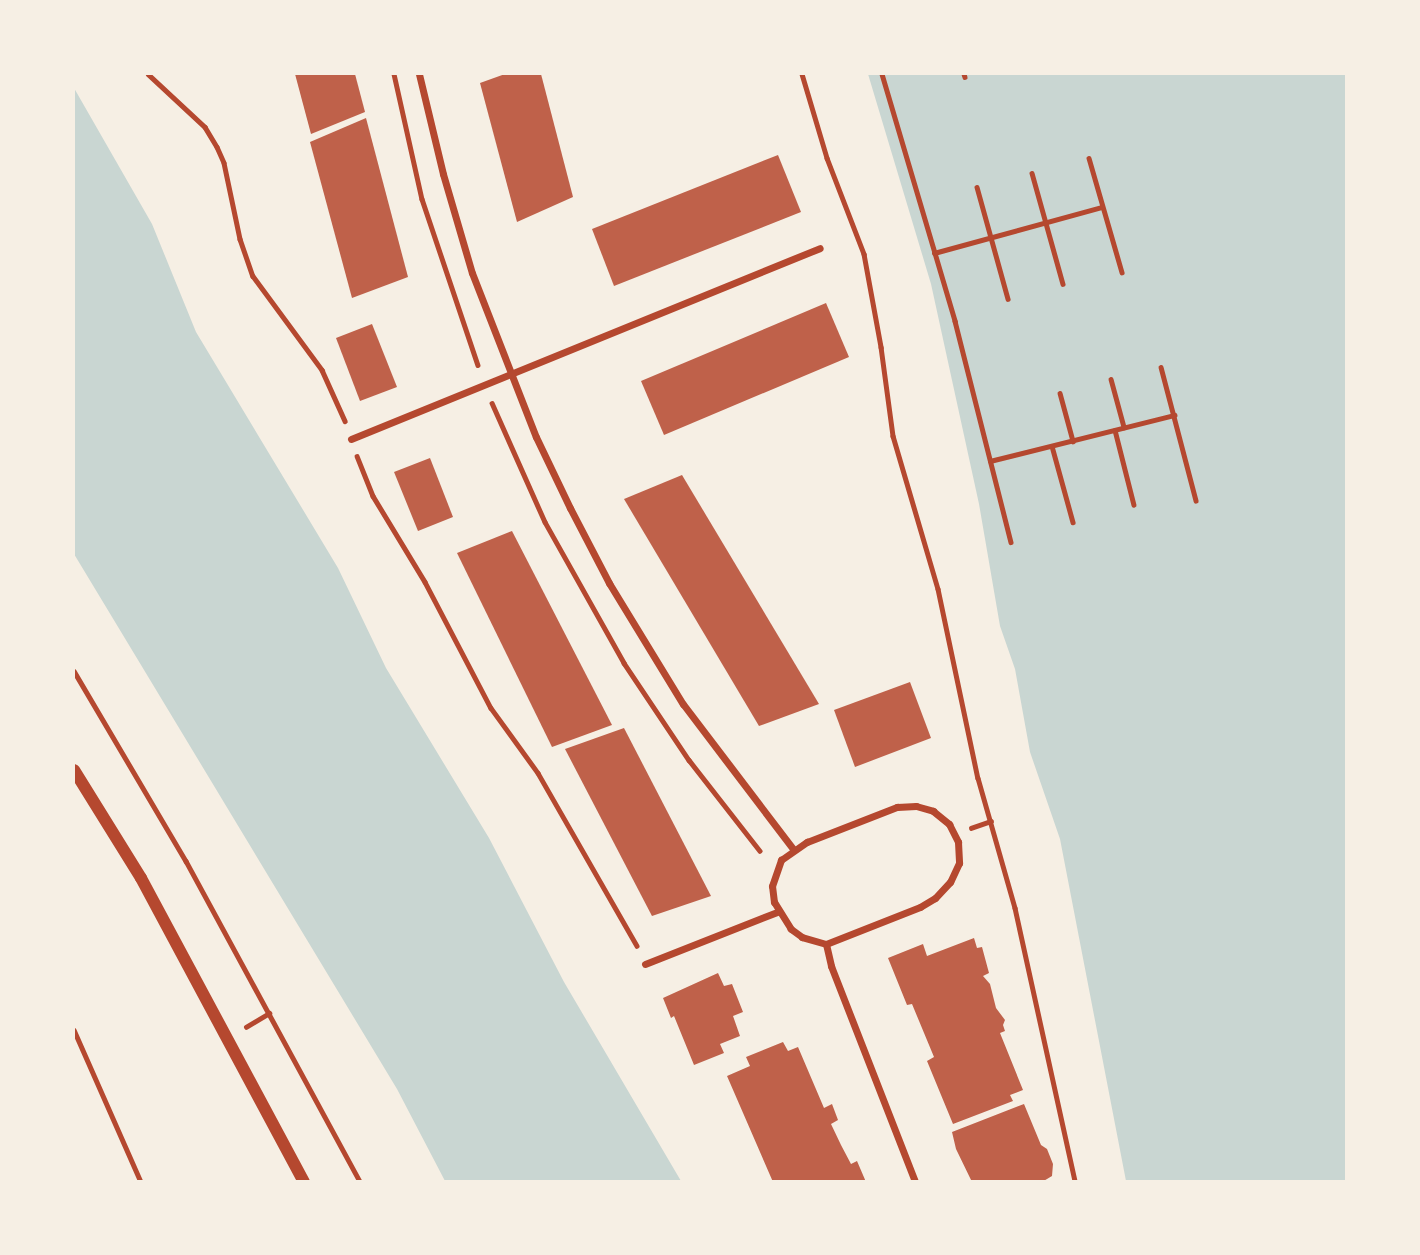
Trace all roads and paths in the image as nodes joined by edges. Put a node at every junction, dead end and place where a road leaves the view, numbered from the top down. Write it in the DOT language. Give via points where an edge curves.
graph roads {
  1 [pos="148,74"];
  2 [pos="419,74"];
  3 [pos="802,74"];
  4 [pos="882,74"];
  5 [pos="1089,159"];
  6 [pos="1032,173"];
  7 [pos="977,187"];
  8 [pos="1102,207"];
  9 [pos="1046,223"];
  10 [pos="992,238"];
  11 [pos="820,248"];
  12 [pos="934,253"];
  13 [pos="1122,272"];
  14 [pos="1063,284"];
  15 [pos="1008,299"];
  16 [pos="1161,367"];
  17 [pos="511,375"];
  18 [pos="1111,379"];
  19 [pos="1060,393"];
  20 [pos="1174,415"];
  21 [pos="1125,427"];
  22 [pos="1115,430"];
  23 [pos="351,439"];
  24 [pos="1073,440"];
  25 [pos="1052,446"];
  26 [pos="990,461"];
  27 [pos="1196,500"];
  28 [pos="1135,505"];
  29 [pos="1073,522"];
  30 [pos="1011,542"];
  31 [pos="74,671"];
  32 [pos="74,770"];
  33 [pos="793,849"];
  34 [pos="777,912"];
  35 [pos="826,944"];
  36 [pos="645,964"];
  37 [pos="74,1030"];
  38 [pos="141,1181"];
  39 [pos="304,1181"];
  40 [pos="360,1181"];
  41 [pos="915,1181"];
  42 [pos="1075,1181"];
  1 -- 23 [label="path" via="205,127 217,147 253,276 322,370"];
  2 -- 17 [label="street" via="456,223"];
  3 -- 42 [label="path" via="863,254 893,436 938,589 978,778 1015,908"];
  4 -- 12 [label="path"];
  5 -- 8 [label="path"];
  6 -- 9 [label="path"];
  7 -- 10 [label="path"];
  8 -- 9 [label="path"];
  8 -- 13 [label="path"];
  9 -- 10 [label="path"];
  9 -- 14 [label="path"];
  10 -- 12 [label="path"];
  10 -- 15 [label="path"];
  11 -- 17 [label="street"];
  12 -- 26 [label="path"];
  16 -- 20 [label="path"];
  17 -- 23 [label="street"];
  17 -- 33 [label="street" via="609,583 683,704"];
  18 -- 21 [label="path"];
  19 -- 24 [label="path"];
  20 -- 21 [label="path"];
  20 -- 27 [label="path"];
  21 -- 22 [label="path"];
  22 -- 24 [label="path"];
  22 -- 28 [label="path"];
  23 -- 36 [label="path" via="373,496 425,582 491,708 538,773"];
  24 -- 25 [label="path"];
  25 -- 26 [label="path"];
  25 -- 29 [label="path"];
  26 -- 30 [label="path"];
  31 -- 40 [label="path" via="186,861"];
  32 -- 39 [label="street" via="141,878"];
  33 -- 34 [label="street" via="781,860 772,886"];
  33 -- 35 [label="street" via="897,807 916,806 933,811 949,824 958,842 959,863 950,882 934,898"];
  34 -- 35 [label="street" via="802,937"];
  34 -- 36 [label="street"];
  35 -- 41 [label="street"];
  37 -- 38 [label="path"];
}
